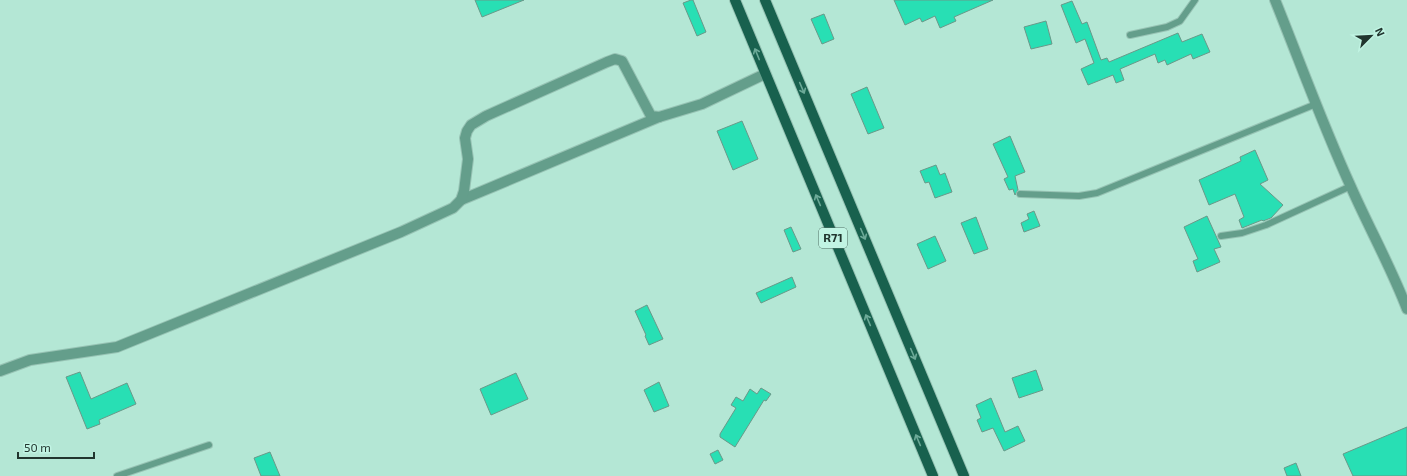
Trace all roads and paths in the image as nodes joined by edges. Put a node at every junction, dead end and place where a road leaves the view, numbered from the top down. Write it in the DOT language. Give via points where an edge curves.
graph roads {
  1 [pos="735,0"];
  2 [pos="765,0"];
  3 [pos="1195,0"];
  4 [pos="1275,0"];
  5 [pos="1130,35"];
  6 [pos="765,74"];
  7 [pos="1316,104"];
  8 [pos="659,118"];
  9 [pos="1351,186"];
  10 [pos="1020,194"];
  11 [pos="461,200"];
  12 [pos="1221,236"];
  13 [pos="1403,287"];
  14 [pos="1407,309"];
  15 [pos="0,371"];
  16 [pos="209,445"];
  17 [pos="117,476"];
  18 [pos="933,476"];
  19 [pos="964,476"];
  6 -- 1 [label="main road, R71, one-way"];
  2 -- 19 [label="main road, R71, one-way"];
  3 -- 5 [label="lane" via="1180,21 1166,27"];
  4 -- 7 [label="street"];
  6 -- 8 [label="street" via="702,104"];
  18 -- 6 [label="main road, R71, one-way"];
  7 -- 9 [label="street"];
  7 -- 10 [label="lane" via="1097,193 1079,196"];
  8 -- 11 [label="street"];
  8 -- 11 [label="street" via="651,116 622,60 615,59 602,64 471,125 465,138 468,159"];
  9 -- 12 [label="lane" via="1266,225 1242,233"];
  9 -- 13 [label="street"];
  11 -- 15 [label="street" via="453,208 401,232 128,343 107,349 30,360"];
  13 -- 14 [label="street"];
  16 -- 17 [label="lane"];
}
